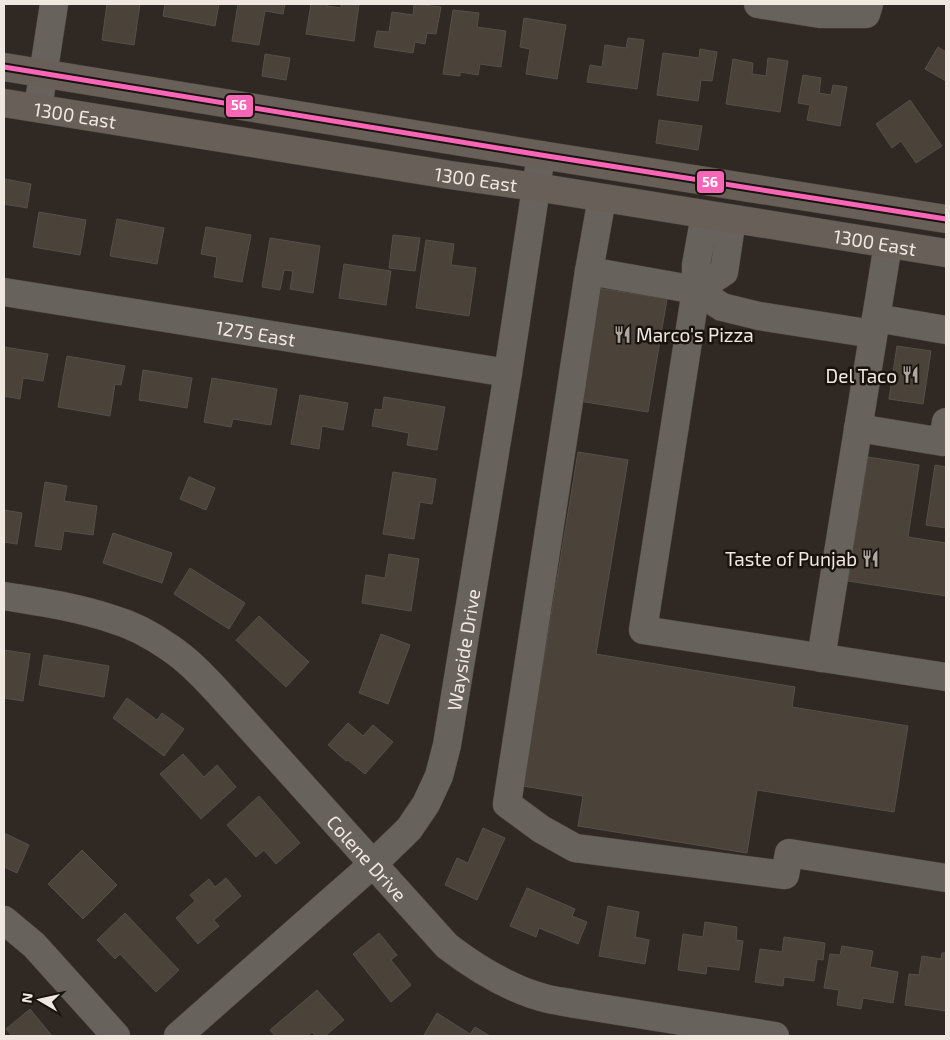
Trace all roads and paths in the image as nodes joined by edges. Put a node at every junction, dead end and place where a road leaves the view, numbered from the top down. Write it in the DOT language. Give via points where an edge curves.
graph roads {
  1 [pos="54,4"];
  2 [pos="758,4"];
  3 [pos="867,9"];
  4 [pos="4,67"];
  5 [pos="43,74"];
  6 [pos="4,103"];
  7 [pos="38,108"];
  8 [pos="541,155"];
  9 [pos="717,182"];
  10 [pos="536,187"];
  11 [pos="602,198"];
  12 [pos="705,215"];
  13 [pos="732,219"];
  14 [pos="946,219"];
  15 [pos="888,244"];
  16 [pos="946,253"];
  17 [pos="589,270"];
  18 [pos="696,290"];
  19 [pos="4,292"];
  20 [pos="874,326"];
  21 [pos="946,330"];
  22 [pos="508,374"];
  23 [pos="946,422"];
  24 [pos="858,428"];
  25 [pos="4,596"];
  26 [pos="821,658"];
  27 [pos="946,677"];
  28 [pos="373,864"];
  29 [pos="946,878"];
  30 [pos="4,920"];
  31 [pos="116,1036"];
  32 [pos="178,1036"];
  33 [pos="775,1036"];
  1 -- 5 [label="street"];
  2 -- 3 [label="street" via="820,14"];
  4 -- 5 [label="main road, 1300 East"];
  5 -- 7 [label="street"];
  5 -- 8 [label="main road, 1300 East"];
  6 -- 7 [label="main road, 1300 East"];
  7 -- 10 [label="main road, 1300 East"];
  8 -- 9 [label="main road, 1300 East"];
  8 -- 10 [label="street, Wayside Drive"];
  9 -- 12 [label="main road"];
  9 -- 14 [label="main road, 1300 East"];
  10 -- 11 [label="main road, 1300 East"];
  10 -- 22 [label="street, Wayside Drive"];
  11 -- 12 [label="main road, 1300 East"];
  11 -- 17 [label="street"];
  12 -- 13 [label="main road, 1300 East"];
  12 -- 18 [label="street" via="696,265"];
  13 -- 15 [label="main road, 1300 East"];
  13 -- 18 [label="street" via="724,272"];
  15 -- 16 [label="main road, 1300 East"];
  15 -- 20 [label="street"];
  17 -- 18 [label="street"];
  17 -- 29 [label="street" via="507,804 541,829 575,848 784,875 790,853"];
  18 -- 20 [label="street" via="722,308 759,316"];
  18 -- 26 [label="street" via="643,630"];
  19 -- 22 [label="street, 1275 East"];
  20 -- 21 [label="street"];
  20 -- 24 [label="street"];
  22 -- 28 [label="street, Wayside Drive" via="447,745 439,776 409,829"];
  23 -- 24 [label="street" via="943,442"];
  24 -- 26 [label="street"];
  25 -- 28 [label="street, Colene Drive" via="84,610 113,619 172,649 218,692"];
  26 -- 27 [label="street"];
  28 -- 32 [label="street, Wayside Drive"];
  28 -- 33 [label="street, Colene Drive" via="447,946 470,963 520,989 575,1004"];
  30 -- 31 [label="street" via="34,945"];
}
